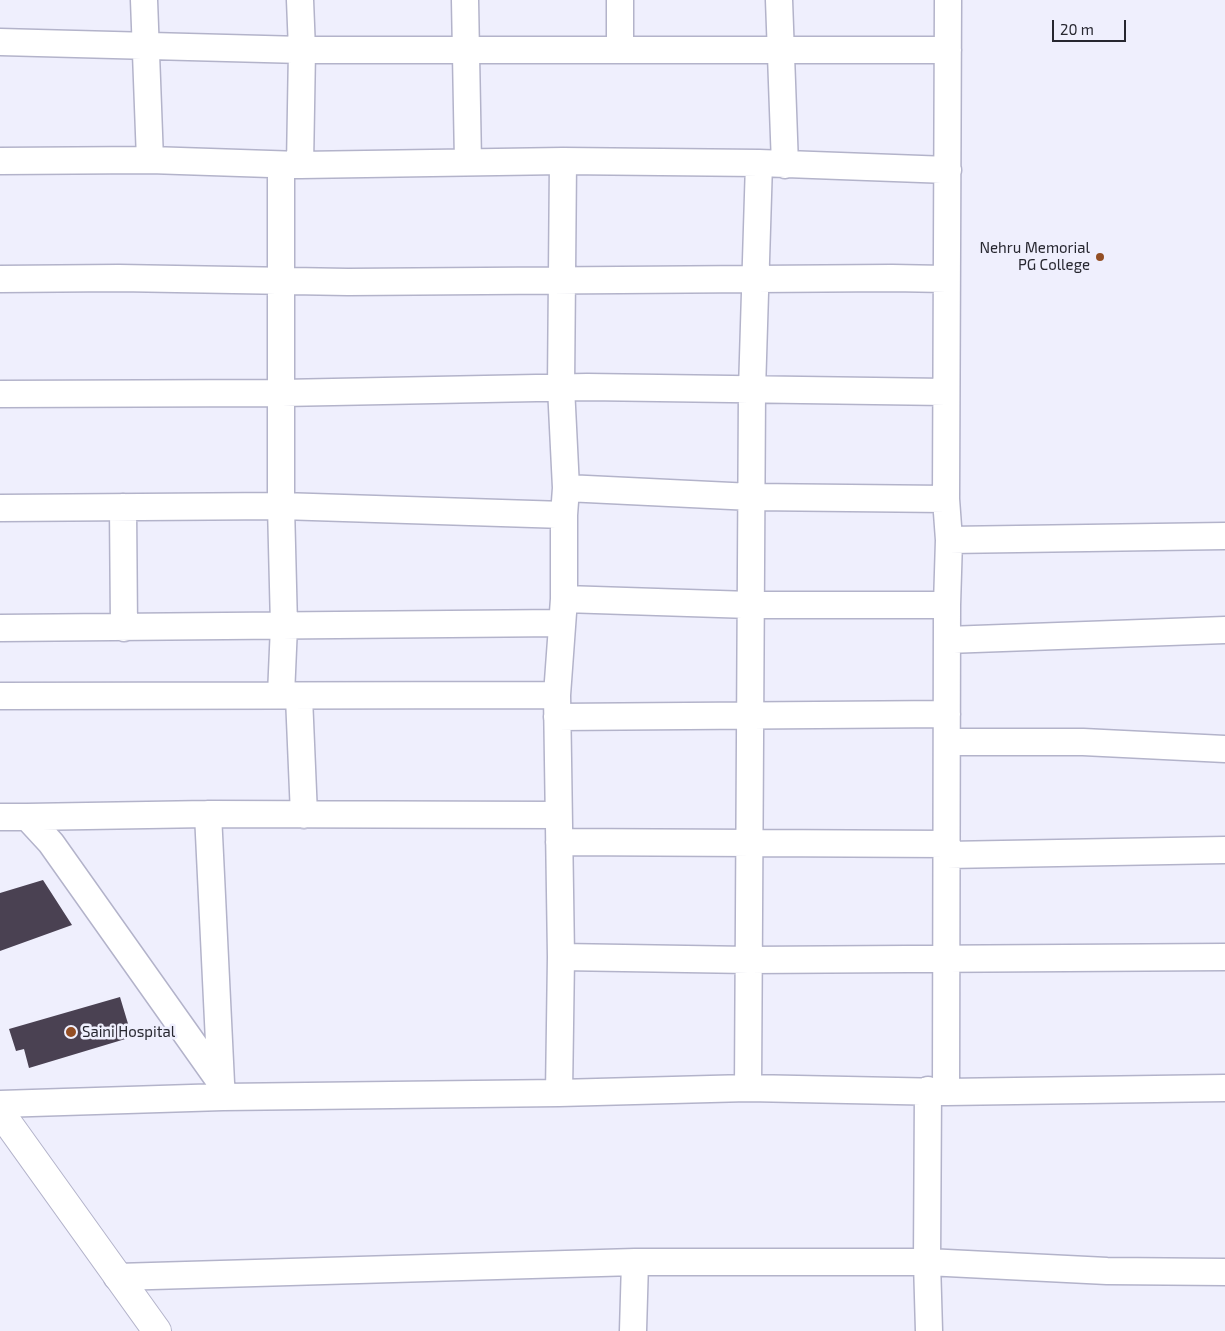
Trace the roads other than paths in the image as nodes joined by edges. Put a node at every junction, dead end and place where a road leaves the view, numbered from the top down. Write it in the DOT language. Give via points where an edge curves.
graph roads {
  1 [pos="144,0"];
  2 [pos="300,0"];
  3 [pos="465,0"];
  4 [pos="620,0"];
  5 [pos="779,0"];
  6 [pos="948,0"];
  7 [pos="0,42"];
  8 [pos="146,46"];
  9 [pos="780,49"];
  10 [pos="302,50"];
  11 [pos="466,50"];
  12 [pos="620,50"];
  13 [pos="948,50"];
  14 [pos="150,160"];
  15 [pos="0,161"];
  16 [pos="563,161"];
  17 [pos="468,162"];
  18 [pos="759,163"];
  19 [pos="291,165"];
  20 [pos="785,165"];
  21 [pos="948,170"];
  22 [pos="0,279"];
  23 [pos="754,280"];
  24 [pos="946,280"];
  25 [pos="282,281"];
  26 [pos="561,281"];
  27 [pos="561,387"];
  28 [pos="752,390"];
  29 [pos="946,392"];
  30 [pos="282,393"];
  31 [pos="0,394"];
  32 [pos="566,488"];
  33 [pos="752,497"];
  34 [pos="946,499"];
  35 [pos="281,506"];
  36 [pos="123,507"];
  37 [pos="0,508"];
  38 [pos="564,515"];
  39 [pos="1225,536"];
  40 [pos="949,540"];
  41 [pos="750,606"];
  42 [pos="947,606"];
  43 [pos="563,611"];
  44 [pos="284,626"];
  45 [pos="0,628"];
  46 [pos="124,628"];
  47 [pos="1225,630"];
  48 [pos="947,640"];
  49 [pos="0,696"];
  50 [pos="290,696"];
  51 [pos="557,706"];
  52 [pos="947,714"];
  53 [pos="751,716"];
  54 [pos="947,742"];
  55 [pos="1225,749"];
  56 [pos="208,814"];
  57 [pos="304,815"];
  58 [pos="558,815"];
  59 [pos="0,817"];
  60 [pos="27,817"];
  61 [pos="559,842"];
  62 [pos="749,843"];
  63 [pos="947,850"];
  64 [pos="1225,850"];
  65 [pos="561,957"];
  66 [pos="1225,957"];
  67 [pos="946,958"];
  68 [pos="749,960"];
  69 [pos="748,1088"];
  70 [pos="1225,1088"];
  71 [pos="222,1090"];
  72 [pos="937,1091"];
  73 [pos="559,1093"];
  74 [pos="0,1104"];
  75 [pos="0,1112"];
  76 [pos="635,1262"];
  77 [pos="927,1262"];
  78 [pos="1225,1272"];
  79 [pos="118,1277"];
  80 [pos="157,1331"];
  81 [pos="633,1331"];
  82 [pos="929,1331"];
  1 -- 8 [label="street"];
  2 -- 10 [label="street"];
  3 -- 11 [label="street"];
  4 -- 12 [label="street"];
  5 -- 9 [label="street"];
  6 -- 13 [label="street"];
  7 -- 8 [label="street"];
  8 -- 10 [label="street"];
  8 -- 14 [label="street"];
  9 -- 12 [label="street"];
  9 -- 13 [label="street"];
  9 -- 20 [label="street"];
  10 -- 11 [label="street"];
  10 -- 19 [label="street"];
  11 -- 12 [label="street"];
  11 -- 17 [label="street"];
  13 -- 21 [label="street"];
  14 -- 15 [label="street"];
  14 -- 19 [label="street"];
  16 -- 17 [label="street"];
  16 -- 18 [label="street"];
  16 -- 26 [label="street"];
  17 -- 19 [label="street"];
  18 -- 20 [label="street"];
  18 -- 23 [label="street"];
  19 -- 25 [label="street"];
  20 -- 21 [label="street"];
  21 -- 24 [label="street"];
  22 -- 25 [label="street"];
  23 -- 24 [label="street"];
  23 -- 26 [label="street"];
  23 -- 28 [label="street"];
  24 -- 29 [label="street"];
  25 -- 26 [label="street"];
  25 -- 30 [label="street"];
  26 -- 27 [label="street"];
  27 -- 28 [label="street"];
  27 -- 30 [label="street"];
  27 -- 32 [label="street"];
  28 -- 29 [label="street"];
  28 -- 33 [label="street"];
  29 -- 34 [label="street"];
  30 -- 31 [label="street"];
  30 -- 35 [label="street"];
  32 -- 33 [label="street"];
  32 -- 38 [label="street"];
  33 -- 34 [label="street"];
  33 -- 41 [label="street"];
  34 -- 40 [label="street"];
  35 -- 36 [label="street"];
  35 -- 38 [label="street"];
  35 -- 44 [label="street"];
  36 -- 37 [label="street"];
  36 -- 46 [label="street"];
  38 -- 43 [label="street"];
  39 -- 40 [label="street"];
  40 -- 42 [label="street"];
  41 -- 42 [label="street"];
  41 -- 43 [label="street"];
  41 -- 53 [label="street"];
  42 -- 48 [label="street"];
  43 -- 44 [label="street"];
  43 -- 51 [label="street"];
  44 -- 46 [label="street"];
  44 -- 50 [label="street"];
  45 -- 46 [label="street"];
  47 -- 48 [label="street"];
  48 -- 52 [label="street"];
  49 -- 50 [label="street"];
  50 -- 51 [label="street"];
  50 -- 57 [label="street"];
  51 -- 53 [label="street"];
  51 -- 58 [label="street"];
  52 -- 53 [label="street"];
  52 -- 54 [label="street"];
  53 -- 62 [label="street"];
  54 -- 55 [label="street" via="1083,742"];
  54 -- 63 [label="street"];
  56 -- 57 [label="street"];
  56 -- 60 [label="street"];
  56 -- 71 [label="street"];
  57 -- 58 [label="street"];
  58 -- 61 [label="street"];
  59 -- 60 [label="street"];
  60 -- 71 [label="street" via="51,843"];
  61 -- 62 [label="street"];
  61 -- 65 [label="street"];
  62 -- 63 [label="street"];
  62 -- 68 [label="street"];
  63 -- 64 [label="street"];
  63 -- 67 [label="street"];
  65 -- 68 [label="street"];
  65 -- 73 [label="street"];
  66 -- 67 [label="street"];
  67 -- 68 [label="street"];
  67 -- 72 [label="street"];
  68 -- 69 [label="street"];
  69 -- 72 [label="street"];
  69 -- 73 [label="street"];
  70 -- 72 [label="street"];
  71 -- 73 [label="street"];
  71 -- 74 [label="street"];
  72 -- 77 [label="street"];
  75 -- 79 [label="main road"];
  76 -- 77 [label="street"];
  76 -- 79 [label="street"];
  76 -- 81 [label="street"];
  77 -- 78 [label="street" via="1108,1271"];
  77 -- 82 [label="street"];
  79 -- 80 [label="main road"];
}
